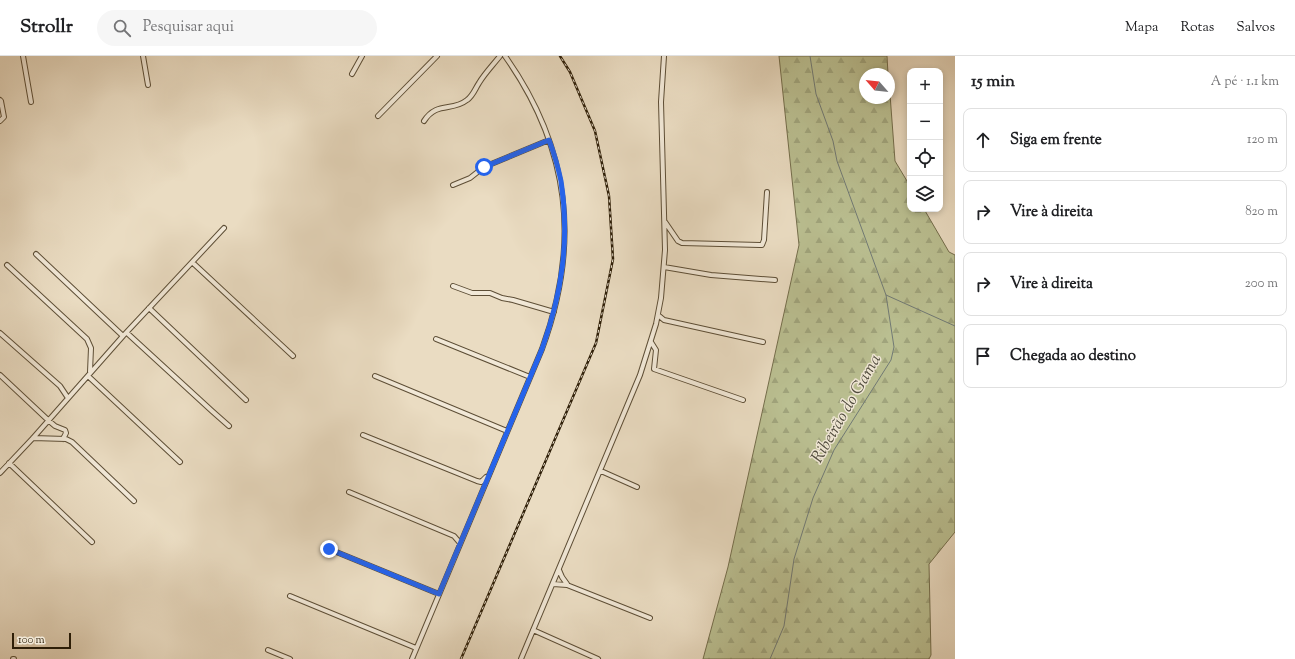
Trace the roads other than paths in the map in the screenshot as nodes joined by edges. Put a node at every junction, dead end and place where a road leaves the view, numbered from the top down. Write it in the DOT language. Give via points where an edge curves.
graph roads {
  1 [pos="23,56"];
  2 [pos="143,56"];
  3 [pos="362,56"];
  4 [pos="436,56"];
  5 [pos="500,56"];
  6 [pos="505,56"];
  7 [pos="664,56"];
  8 [pos="352,74"];
  9 [pos="148,85"];
  10 [pos="0,100"];
  11 [pos="31,102"];
  12 [pos="378,116"];
  13 [pos="0,121"];
  14 [pos="424,121"];
  15 [pos="549,140"];
  16 [pos="453,185"];
  17 [pos="766,192"];
  18 [pos="665,222"];
  19 [pos="224,228"];
  20 [pos="36,254"];
  21 [pos="193,263"];
  22 [pos="7,265"];
  23 [pos="664,267"];
  24 [pos="775,280"];
  25 [pos="453,286"];
  26 [pos="149,308"];
  27 [pos="554,312"];
  28 [pos="658,315"];
  29 [pos="664,320"];
  30 [pos="656,324"];
  31 [pos="127,332"];
  32 [pos="0,333"];
  33 [pos="123,336"];
  34 [pos="436,339"];
  35 [pos="651,342"];
  36 [pos="762,342"];
  37 [pos="293,356"];
  38 [pos="89,374"];
  39 [pos="0,375"];
  40 [pos="375,376"];
  41 [pos="530,377"];
  42 [pos="68,398"];
  43 [pos="246,400"];
  44 [pos="743,400"];
  45 [pos="48,420"];
  46 [pos="229,426"];
  47 [pos="507,431"];
  48 [pos="363,435"];
  49 [pos="33,438"];
  50 [pos="63,439"];
  51 [pos="180,462"];
  52 [pos="9,463"];
  53 [pos="601,471"];
  54 [pos="0,473"];
  55 [pos="489,473"];
  56 [pos="637,486"];
  57 [pos="349,492"];
  58 [pos="134,500"];
  59 [pos="464,534"];
  60 [pos="454,536"];
  61 [pos="92,542"];
  62 [pos="460,543"];
  63 [pos="329,549"];
  64 [pos="559,570"];
  65 [pos="552,584"];
  66 [pos="567,585"];
  67 [pos="439,594"];
  68 [pos="290,596"];
  69 [pos="650,618"];
  70 [pos="533,630"];
  71 [pos="416,648"];
  72 [pos="268,650"];
  73 [pos="290,659"];
  74 [pos="412,659"];
  75 [pos="521,659"];
  76 [pos="598,659"];
  1 -- 11 [label="street"];
  2 -- 9 [label="street"];
  3 -- 8 [label="street"];
  4 -- 12 [label="street"];
  5 -- 14 [label="street" via="467,100 434,110"];
  6 -- 15 [label="street" via="537,109"];
  7 -- 18 [label="street" via="662,102"];
  10 -- 13 [label="street" via="4,116"];
  15 -- 16 [label="street" via="484,167 470,178"];
  15 -- 27 [label="street" via="561,180 565,213 564,261"];
  17 -- 18 [label="street" via="764,240 760,245 682,243"];
  18 -- 23 [label="street"];
  19 -- 21 [label="street"];
  20 -- 33 [label="street"];
  21 -- 26 [label="street"];
  21 -- 37 [label="street"];
  22 -- 38 [label="street" via="87,338 91,348"];
  23 -- 24 [label="street" via="704,274"];
  23 -- 28 [label="street"];
  25 -- 27 [label="street" via="472,294 490,293"];
  26 -- 31 [label="street"];
  26 -- 43 [label="street"];
  27 -- 41 [label="street"];
  28 -- 29 [label="street"];
  28 -- 30 [label="street"];
  29 -- 30 [label="street"];
  29 -- 36 [label="street"];
  30 -- 35 [label="street"];
  31 -- 33 [label="street"];
  31 -- 46 [label="street"];
  32 -- 42 [label="street" via="60,386"];
  33 -- 38 [label="street"];
  34 -- 41 [label="street"];
  35 -- 44 [label="street" via="656,350 654,369"];
  35 -- 53 [label="street"];
  38 -- 42 [label="street"];
  38 -- 51 [label="street"];
  39 -- 45 [label="street"];
  40 -- 47 [label="street"];
  41 -- 47 [label="street"];
  42 -- 45 [label="street"];
  45 -- 49 [label="street"];
  45 -- 50 [label="street" via="65,430"];
  47 -- 55 [label="street"];
  48 -- 55 [label="street" via="477,482 483,481"];
  49 -- 50 [label="street"];
  49 -- 52 [label="street"];
  50 -- 58 [label="street" via="72,442"];
  52 -- 54 [label="street"];
  52 -- 61 [label="street"];
  53 -- 56 [label="street"];
  53 -- 64 [label="street"];
  55 -- 59 [label="street"];
  57 -- 60 [label="street"];
  59 -- 60 [label="street"];
  59 -- 62 [label="street"];
  60 -- 62 [label="street"];
  62 -- 67 [label="street"];
  63 -- 67 [label="street"];
  64 -- 65 [label="street"];
  64 -- 66 [label="street"];
  65 -- 66 [label="street"];
  65 -- 70 [label="street"];
  66 -- 69 [label="street"];
  67 -- 71 [label="street"];
  68 -- 71 [label="street"];
  70 -- 75 [label="street"];
  70 -- 76 [label="street"];
  71 -- 74 [label="street"];
  72 -- 73 [label="street"];
}
